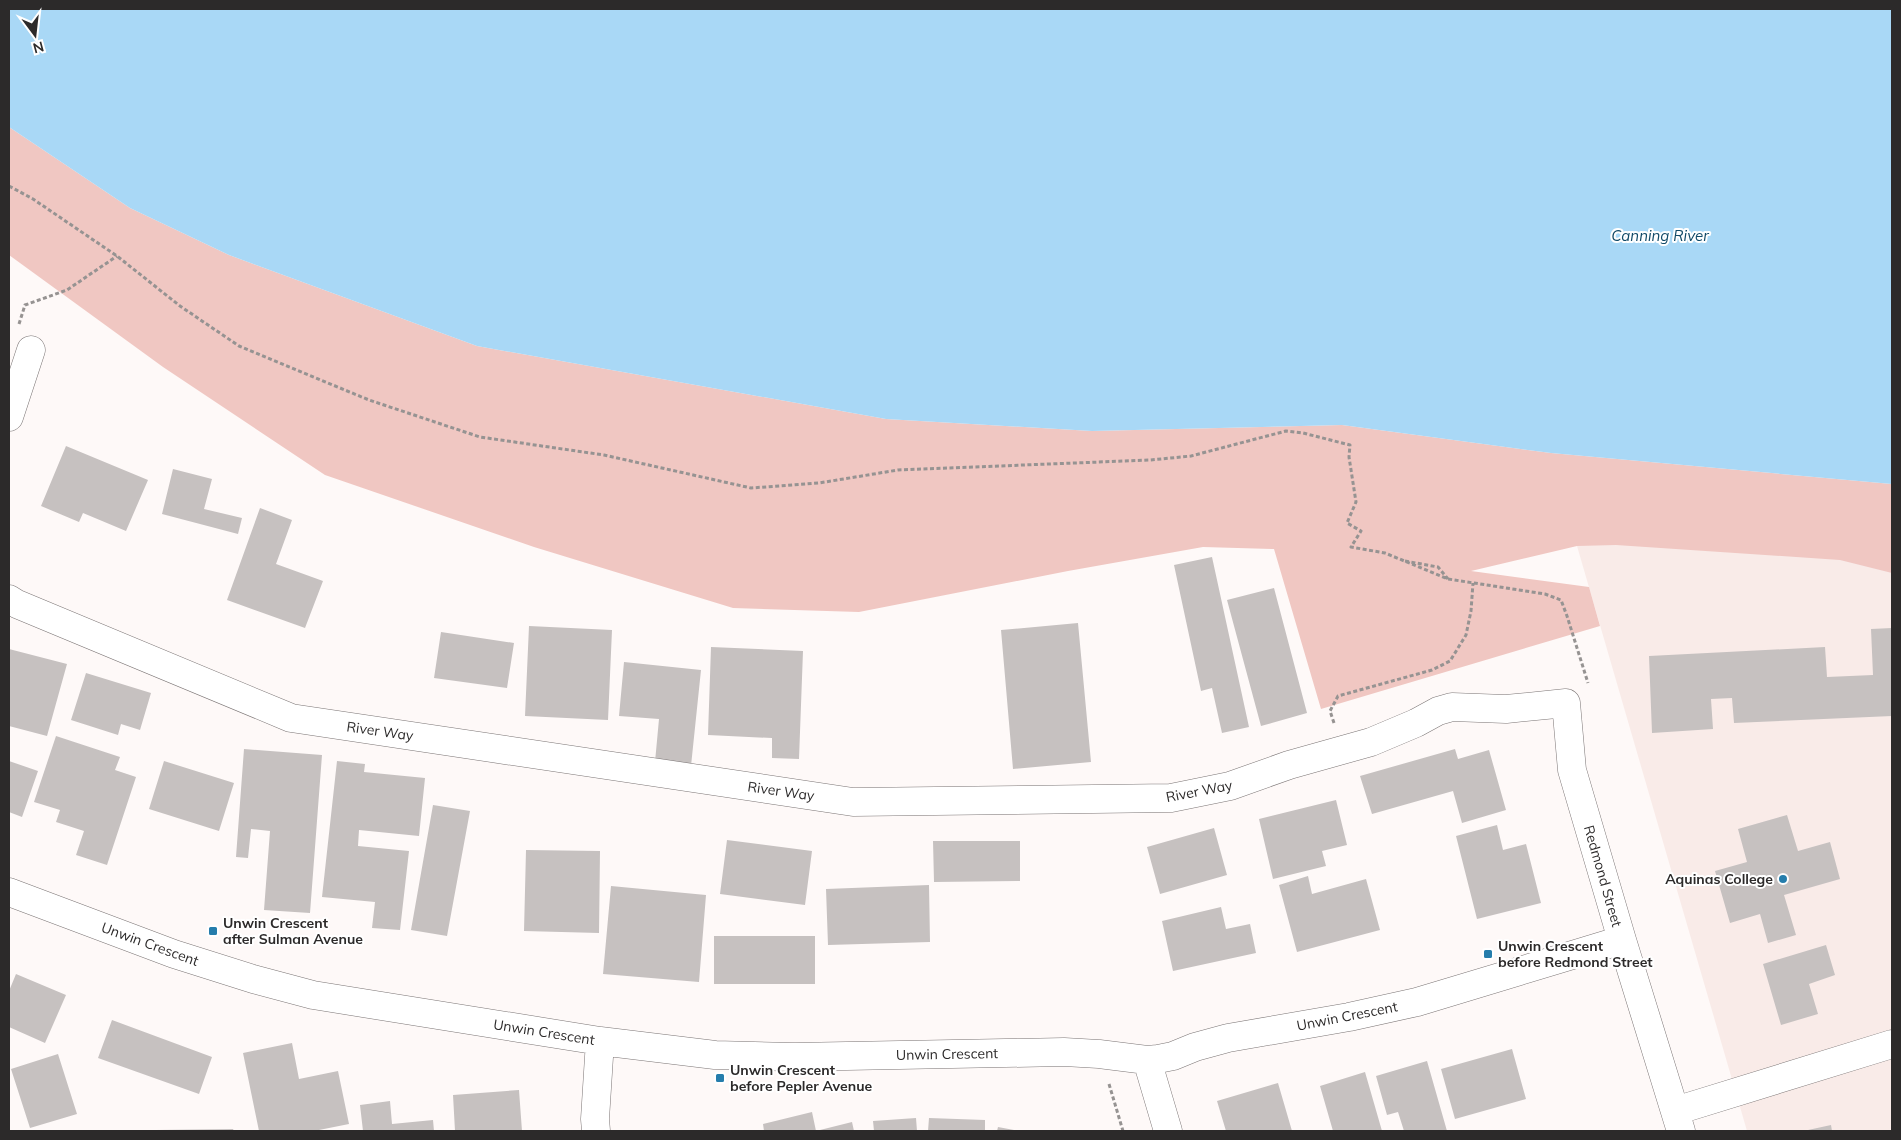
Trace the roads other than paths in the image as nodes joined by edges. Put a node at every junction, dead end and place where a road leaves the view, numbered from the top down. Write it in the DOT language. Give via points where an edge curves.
graph roads {
  1 [pos="31,350"];
  2 [pos="9,417"];
  3 [pos="9,599"];
  4 [pos="1566,703"];
  5 [pos="9,892"];
  6 [pos="1622,940"];
  7 [pos="600,1041"];
  8 [pos="1892,1044"];
  9 [pos="1147,1060"];
  10 [pos="1678,1121"];
  11 [pos="596,1131"];
  12 [pos="1168,1131"];
  1 -- 2 [label="street"];
  3 -- 4 [label="street, River Way" via="291,718 853,802 1171,798 1230,786 1371,742 1438,710 1452,707 1506,710"];
  4 -- 6 [label="street, Redmond Street" via="1572,770"];
  5 -- 7 [label="street, Unwin Crescent" via="174,954 314,995"];
  6 -- 9 [label="street, Unwin Crescent" via="1417,1002 1228,1038 1174,1056"];
  6 -- 10 [label="street, Redmond Street"];
  7 -- 9 [label="street, Unwin Crescent" via="715,1056 1064,1052"];
  7 -- 11 [label="street"];
  8 -- 10 [label="street"];
  9 -- 12 [label="street"];
}
